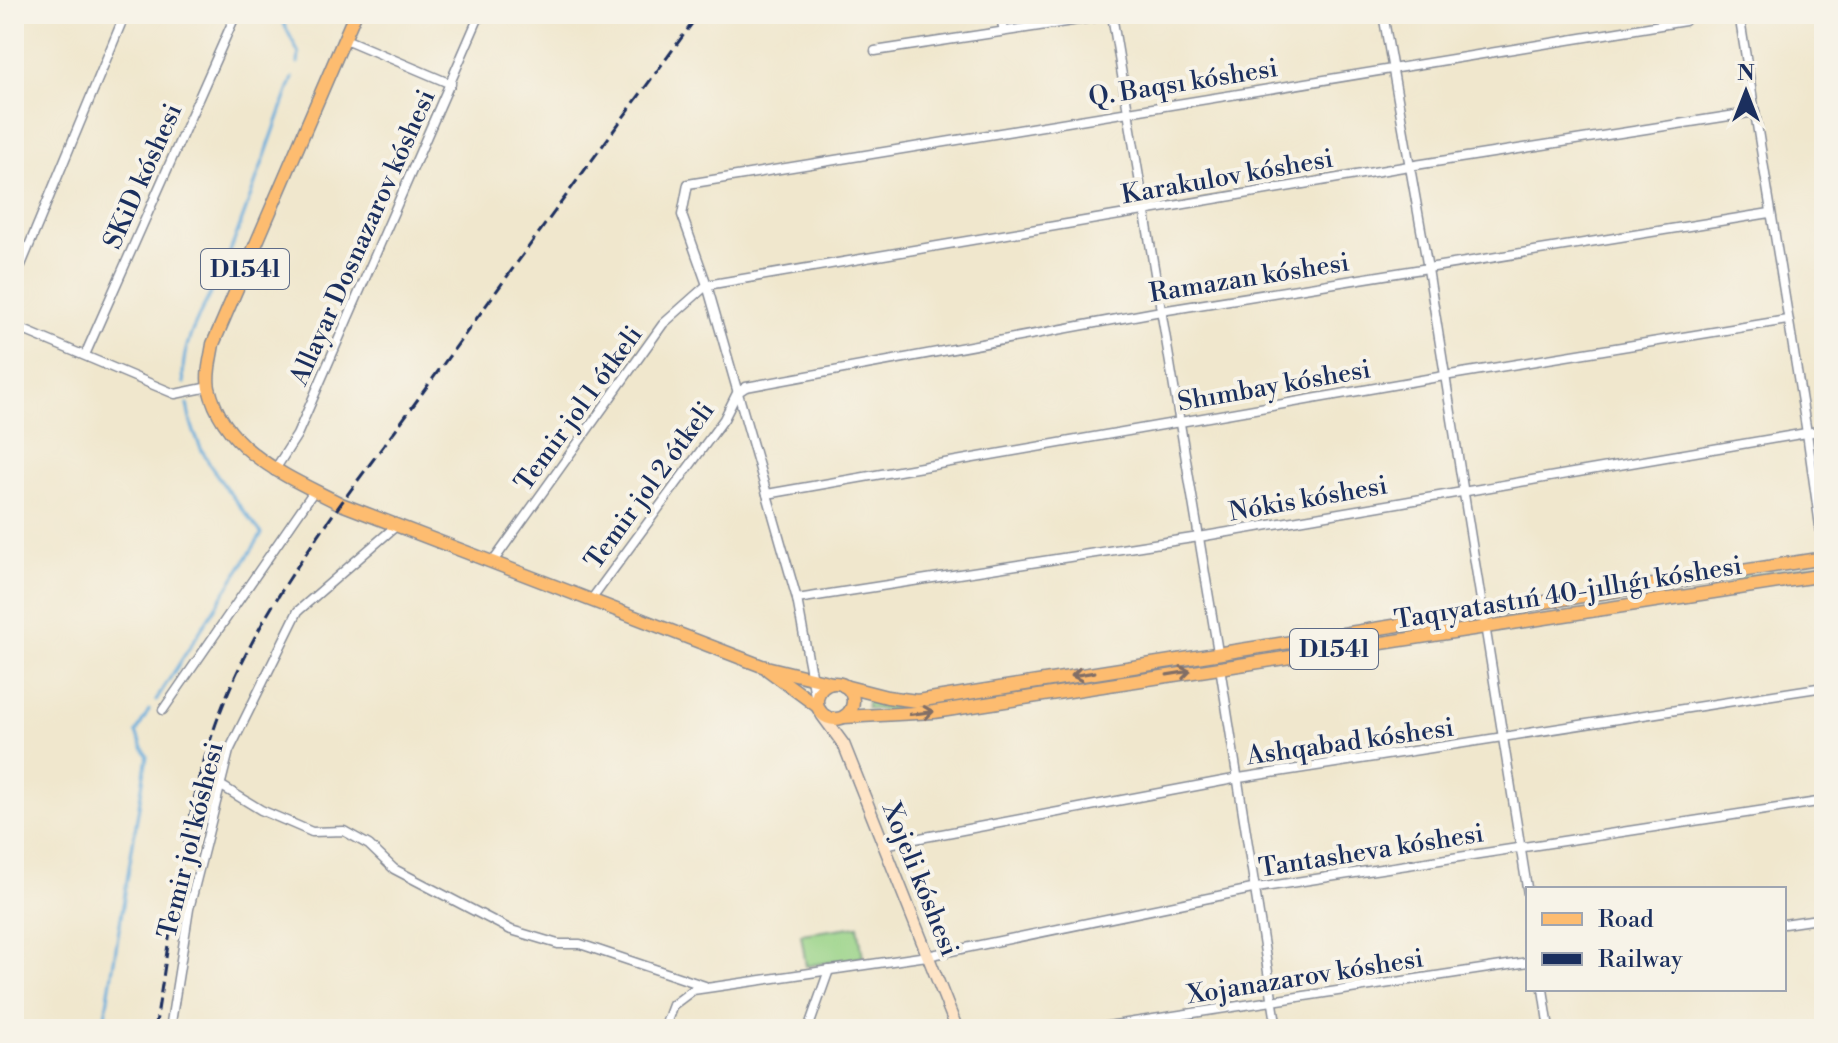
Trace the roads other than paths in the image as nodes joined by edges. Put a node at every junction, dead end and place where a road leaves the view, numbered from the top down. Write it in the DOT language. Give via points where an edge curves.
graph roads {
  1 [pos="125,14"];
  2 [pos="236,14"];
  3 [pos="355,14"];
  4 [pos="480,14"];
  5 [pos="1000,14"];
  6 [pos="1115,14"];
  7 [pos="1383,14"];
  8 [pos="1739,14"];
  9 [pos="1685,21"];
  10 [pos="1004,31"];
  11 [pos="345,39"];
  12 [pos="875,51"];
  13 [pos="1391,67"];
  14 [pos="451,84"];
  15 [pos="1128,111"];
  16 [pos="1755,112"];
  17 [pos="1409,166"];
  18 [pos="1145,211"];
  19 [pos="1770,213"];
  20 [pos="1428,269"];
  21 [pos="14,282"];
  22 [pos="707,285"];
  23 [pos="1161,311"];
  24 [pos="1787,320"];
  25 [pos="14,326"];
  26 [pos="85,355"];
  27 [pos="1444,376"];
  28 [pos="209,387"];
  29 [pos="737,393"];
  30 [pos="1180,421"];
  31 [pos="1824,430"];
  32 [pos="1807,433"];
  33 [pos="274,471"];
  34 [pos="314,491"];
  35 [pos="1462,492"];
  36 [pos="767,494"];
  37 [pos="396,526"];
  38 [pos="1199,537"];
  39 [pos="1824,557"];
  40 [pos="492,563"];
  41 [pos="1824,575"];
  42 [pos="797,599"];
  43 [pos="591,600"];
  44 [pos="1481,610"];
  45 [pos="1484,627"];
  46 [pos="1218,652"];
  47 [pos="762,666"];
  48 [pos="1220,667"];
  49 [pos="812,678"];
  50 [pos="838,684"];
  51 [pos="1824,687"];
  52 [pos="818,707"];
  53 [pos="163,710"];
  54 [pos="844,717"];
  55 [pos="1502,738"];
  56 [pos="844,745"];
  57 [pos="1239,778"];
  58 [pos="220,785"];
  59 [pos="1824,801"];
  60 [pos="883,845"];
  61 [pos="1520,846"];
  62 [pos="1527,887"];
  63 [pos="1257,888"];
  64 [pos="1824,918"];
  65 [pos="1786,924"];
  66 [pos="927,956"];
  67 [pos="1526,962"];
  68 [pos="829,970"];
  69 [pos="710,987"];
  70 [pos="1543,991"];
  71 [pos="1273,1001"];
  72 [pos="170,1029"];
  73 [pos="664,1029"];
  74 [pos="808,1029"];
  75 [pos="957,1029"];
  76 [pos="1088,1029"];
  77 [pos="1277,1029"];
  78 [pos="1549,1029"];
  1 -- 21 [label="street"];
  2 -- 26 [label="street, SKiD kóshesi"];
  3 -- 11 [label="main road, D154l"];
  4 -- 14 [label="street, Allayar Dosnazarov kóshesi"];
  5 -- 10 [label="street"];
  6 -- 10 [label="street"];
  6 -- 15 [label="street"];
  7 -- 13 [label="street"];
  8 -- 16 [label="street"];
  9 -- 13 [label="street, Q. Baqsı kóshesi"];
  10 -- 12 [label="street"];
  11 -- 14 [label="street"];
  11 -- 28 [label="main road, D154l" via="213,344"];
  13 -- 15 [label="street, Q. Baqsı kóshesi"];
  13 -- 17 [label="street"];
  14 -- 33 [label="street, Allayar Dosnazarov kóshesi" via="297,435"];
  15 -- 18 [label="street"];
  15 -- 22 [label="street, Q. Baqsı kóshesi" via="688,184 682,215"];
  16 -- 17 [label="street, Karakulov kóshesi"];
  16 -- 19 [label="street"];
  17 -- 18 [label="street, Karakulov kóshesi"];
  17 -- 20 [label="street"];
  18 -- 22 [label="street, Karakulov kóshesi"];
  18 -- 23 [label="street"];
  19 -- 20 [label="street, Ramazan kóshesi"];
  19 -- 24 [label="street"];
  20 -- 23 [label="street, Ramazan kóshesi"];
  20 -- 27 [label="street"];
  22 -- 29 [label="street"];
  22 -- 40 [label="street, Temir jol 1 ótkeli" via="663,324"];
  23 -- 29 [label="street, Ramazan kóshesi" via="746,387"];
  23 -- 30 [label="street"];
  24 -- 27 [label="street, Shımbay kóshesi"];
  24 -- 32 [label="street"];
  25 -- 26 [label="street"];
  26 -- 28 [label="street" via="175,394"];
  27 -- 30 [label="street, Shımbay kóshesi"];
  27 -- 35 [label="street"];
  28 -- 33 [label="main road, D154l" via="219,414 243,445"];
  29 -- 36 [label="street"];
  29 -- 43 [label="street, Temir jol 2 ótkeli" via="724,419"];
  30 -- 36 [label="street, Shımbay kóshesi"];
  30 -- 38 [label="street"];
  31 -- 32 [label="street, Nókis kóshesi"];
  32 -- 35 [label="street, Nókis kóshesi"];
  32 -- 39 [label="street"];
  33 -- 34 [label="main road, D154l"];
  34 -- 37 [label="main road, D154l"];
  34 -- 53 [label="street"];
  35 -- 38 [label="street, Nókis kóshesi"];
  35 -- 44 [label="street"];
  36 -- 42 [label="street"];
  37 -- 40 [label="main road, D154l"];
  37 -- 58 [label="street, Temir jol kóshesi" via="298,611 229,751"];
  38 -- 42 [label="street, Nókis kóshesi"];
  38 -- 46 [label="street"];
  39 -- 44 [label="main road, Taqıyatastıń 40-jıllıǵı kóshesi / D154l"];
  40 -- 43 [label="main road, D154l"];
  41 -- 45 [label="main road, Taqıyatastıń 40-jıllıǵı kóshesi / D154l"];
  42 -- 49 [label="street"];
  43 -- 47 [label="main road, D154l"];
  44 -- 45 [label="street"];
  44 -- 46 [label="main road, Taqıyatastıń 40-jıllıǵı kóshesi / D154l"];
  45 -- 48 [label="main road, Taqıyatastıń 40-jıllıǵı kóshesi / D154l"];
  45 -- 55 [label="street"];
  46 -- 50 [label="main road, Taqıyatastıń 40-jıllıǵı kóshesi / D154l, one-way" via="917,701"];
  47 -- 49 [label="main road, D154l"];
  47 -- 52 [label="main road, D154l"];
  54 -- 48 [label="main road, Taqıyatastıń 40-jıllıǵı kóshesi / D154l, one-way" via="934,712"];
  48 -- 57 [label="street"];
  49 -- 50 [label="main road, D154l"];
  49 -- 52 [label="street"];
  50 -- 52 [label="main road" via="823,687"];
  50 -- 54 [label="main road" via="852,695"];
  51 -- 55 [label="street, Ashqabad kóshesi"];
  52 -- 54 [label="main road, D154l" via="833,720"];
  52 -- 56 [label="street"];
  54 -- 56 [label="street"];
  55 -- 57 [label="street, Ashqabad kóshesi"];
  55 -- 61 [label="street"];
  56 -- 60 [label="street, Xojeli kóshesi"];
  57 -- 60 [label="street, Ashqabad kóshesi"];
  57 -- 63 [label="street"];
  58 -- 69 [label="street" via="312,832 344,831 394,869 511,930 558,944 580,944"];
  58 -- 72 [label="street, Temir jol kóshesi" via="189,909"];
  59 -- 61 [label="street, Tantasheva kóshesi"];
  60 -- 66 [label="street, Xojeli kóshesi"];
  61 -- 62 [label="street"];
  61 -- 63 [label="street, Tantasheva kóshesi"];
  63 -- 66 [label="street, Tantasheva kóshesi"];
  63 -- 71 [label="street"];
  64 -- 65 [label="street"];
  66 -- 68 [label="street, Tantasheva kóshesi"];
  66 -- 75 [label="street, Xojeli kóshesi"];
  67 -- 71 [label="street, Xojanazarov kóshesi"];
  68 -- 69 [label="street, Tantasheva kóshesi"];
  68 -- 74 [label="street"];
  69 -- 73 [label="street" via="693,990 673,1005"];
  70 -- 78 [label="street"];
  71 -- 76 [label="street, Xojanazarov kóshesi"];
  71 -- 77 [label="street"];
}
